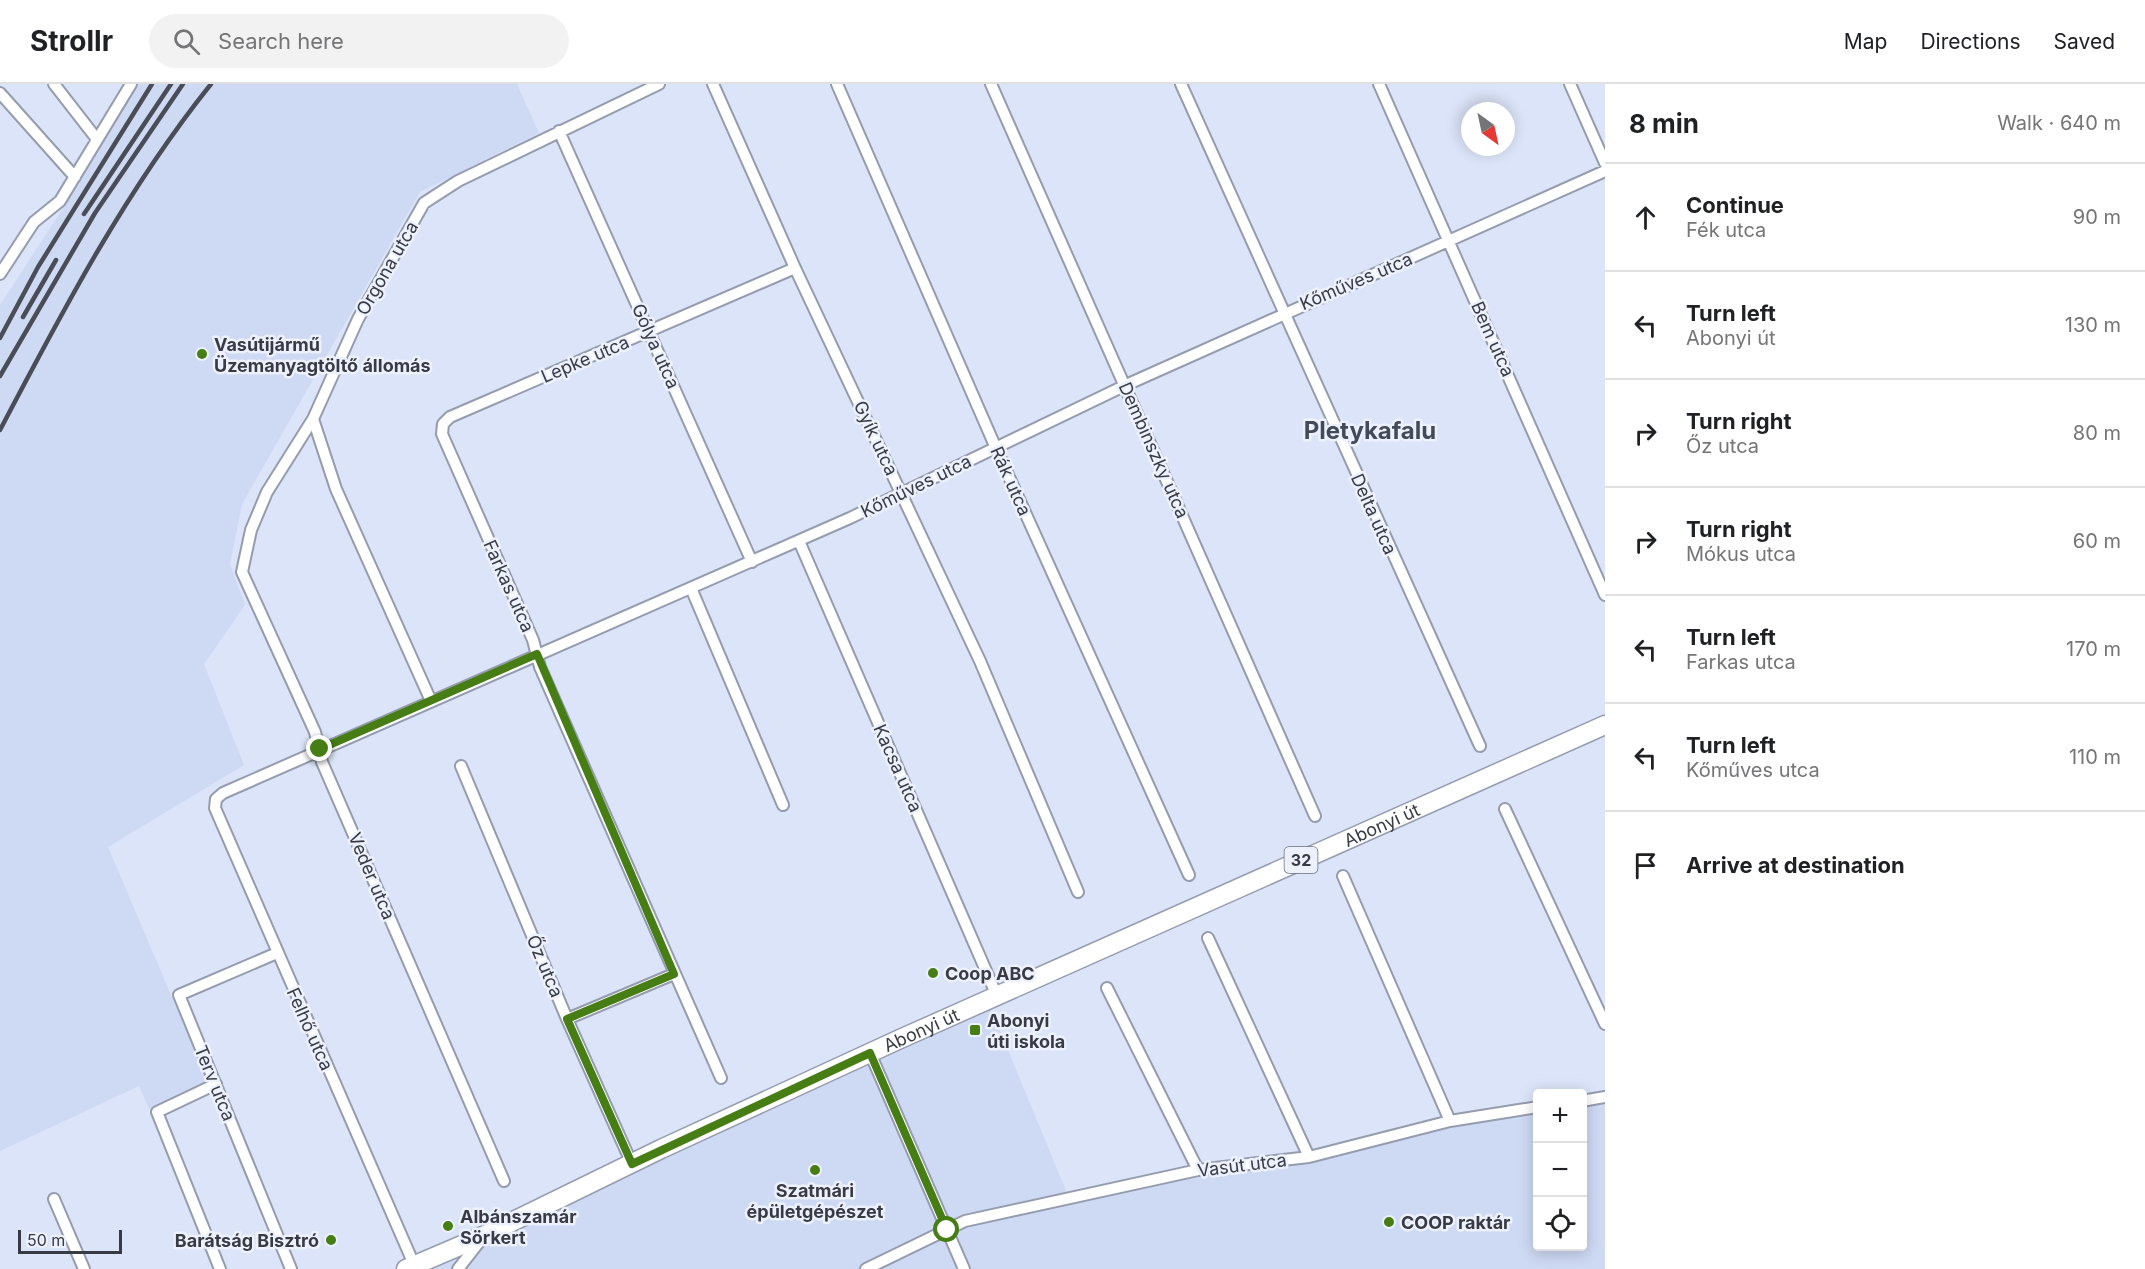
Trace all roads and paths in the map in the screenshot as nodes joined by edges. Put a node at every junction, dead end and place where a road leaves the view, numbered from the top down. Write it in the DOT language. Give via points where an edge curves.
graph roads {
  1 [pos="54,84"];
  2 [pos="131,84"];
  3 [pos="659,84"];
  4 [pos="713,84"];
  5 [pos="837,84"];
  6 [pos="991,84"];
  7 [pos="1181,84"];
  8 [pos="1379,84"];
  9 [pos="1570,84"];
  10 [pos="0,93"];
  11 [pos="559,131"];
  12 [pos="96,138"];
  13 [pos="1605,163"];
  14 [pos="1605,171"];
  15 [pos="75,177"];
  16 [pos="1450,241"];
  17 [pos="3,259"];
  18 [pos="795,268"];
  19 [pos="0,274"];
  20 [pos="1283,313"];
  21 [pos="650,332"];
  22 [pos="1126,385"];
  23 [pos="313,419"];
  24 [pos="443,424"];
  25 [pos="995,446"];
  26 [pos="902,494"];
  27 [pos="799,541"];
  28 [pos="752,562"];
  29 [pos="242,572"];
  30 [pos="691,588"];
  31 [pos="1605,595"];
  32 [pos="537,654"];
  33 [pos="431,701"];
  34 [pos="1605,725"];
  35 [pos="1480,746"];
  36 [pos="320,749"];
  37 [pos="461,766"];
  38 [pos="223,793"];
  39 [pos="783,805"];
  40 [pos="1505,809"];
  41 [pos="1315,816"];
  42 [pos="1189,875"];
  43 [pos="1343,876"];
  44 [pos="1078,892"];
  45 [pos="1208,938"];
  46 [pos="277,953"];
  47 [pos="674,974"];
  48 [pos="1107,988"];
  49 [pos="998,996"];
  50 [pos="567,1019"];
  51 [pos="1605,1024"];
  52 [pos="870,1053"];
  53 [pos="721,1078"];
  54 [pos="216,1084"];
  55 [pos="1605,1097"];
  56 [pos="1587,1100"];
  57 [pos="1533,1108"];
  58 [pos="1450,1121"];
  59 [pos="1309,1157"];
  60 [pos="632,1164"];
  61 [pos="1198,1170"];
  62 [pos="504,1180"];
  63 [pos="54,1199"];
  64 [pos="947,1230"];
  65 [pos="483,1236"];
  66 [pos="412,1268"];
  67 [pos="84,1269"];
  68 [pos="220,1269"];
  69 [pos="291,1269"];
  70 [pos="458,1269"];
  71 [pos="866,1269"];
  72 [pos="964,1269"];
  1 -- 12 [label="street"];
  2 -- 12 [label="street"];
  3 -- 11 [label="street, Orgona utca"];
  4 -- 18 [label="street, Gyík utca"];
  5 -- 25 [label="street, Rák utca"];
  6 -- 22 [label="street, Dembinszky utca"];
  7 -- 20 [label="street, Delta utca"];
  8 -- 16 [label="street, Bem utca"];
  9 -- 13 [label="street"];
  10 -- 15 [label="street"];
  11 -- 21 [label="street, Gólya utca"];
  11 -- 23 [label="street, Orgona utca" via="458,181 424,203 358,319"];
  12 -- 15 [label="street"];
  14 -- 16 [label="street, Kőműves utca"];
  15 -- 17 [label="street" via="60,201 34,222"];
  16 -- 20 [label="street, Kőműves utca"];
  16 -- 31 [label="street, Bem utca"];
  17 -- 19 [label="street"];
  18 -- 21 [label="street, Lepke utca"];
  18 -- 26 [label="street, Gyík utca"];
  20 -- 22 [label="street, Kőműves utca"];
  20 -- 35 [label="street, Delta utca"];
  21 -- 24 [label="street, Lepke utca" via="450,417"];
  21 -- 28 [label="street, Gólya utca"];
  22 -- 25 [label="street, Kőműves utca"];
  22 -- 41 [label="street, Dembinszky utca"];
  23 -- 29 [label="street, Orgona utca" via="267,492 251,531"];
  23 -- 33 [label="street" via="336,489"];
  24 -- 32 [label="street, Farkas utca" via="442,434"];
  25 -- 26 [label="street, Kőműves utca"];
  25 -- 42 [label="street, Rák utca"];
  26 -- 27 [label="street, Kőműves utca"];
  26 -- 44 [label="street, Gyík utca" via="980,661"];
  27 -- 28 [label="street, Kőműves utca"];
  27 -- 49 [label="street, Kacsa utca"];
  28 -- 30 [label="street, Kőműves utca"];
  29 -- 36 [label="street, Veder utca"];
  30 -- 32 [label="street, Kőműves utca"];
  30 -- 39 [label="street"];
  32 -- 33 [label="street, Kőműves utca"];
  32 -- 47 [label="street, Farkas utca"];
  33 -- 36 [label="street, Kőműves utca"];
  34 -- 49 [label="main road, Abonyi út / 32"];
  36 -- 38 [label="street, Kőműves utca"];
  36 -- 62 [label="street, Veder utca" via="322,762"];
  37 -- 50 [label="street, Őz utca"];
  38 -- 46 [label="street, Felhő utca" via="214,808"];
  40 -- 51 [label="street"];
  43 -- 58 [label="street"];
  45 -- 59 [label="street"];
  46 -- 54 [label="street, Terv utca" via="179,995"];
  46 -- 66 [label="street, Felhő utca"];
  47 -- 50 [label="street"];
  47 -- 53 [label="street, Farkas utca"];
  48 -- 61 [label="street"];
  49 -- 52 [label="main road, Abonyi út / 32"];
  50 -- 60 [label="street, Őz utca"];
  52 -- 60 [label="main road, Abonyi út / 32"];
  52 -- 64 [label="street"];
  54 -- 68 [label="street" via="157,1112"];
  54 -- 69 [label="street, Terv utca"];
  55 -- 56 [label="street"];
  57 -- 58 [label="street, Vasút utca"];
  58 -- 59 [label="street, Vasút utca"];
  59 -- 61 [label="street, Vasút utca"];
  60 -- 65 [label="main road, Abonyi út / 32"];
  61 -- 64 [label="street, Vasút utca" via="965,1221"];
  63 -- 67 [label="street"];
  64 -- 71 [label="street, Vasút utca"];
  64 -- 72 [label="street"];
  65 -- 66 [label="main road, Abonyi út / 32"];
  65 -- 70 [label="street"];
}
